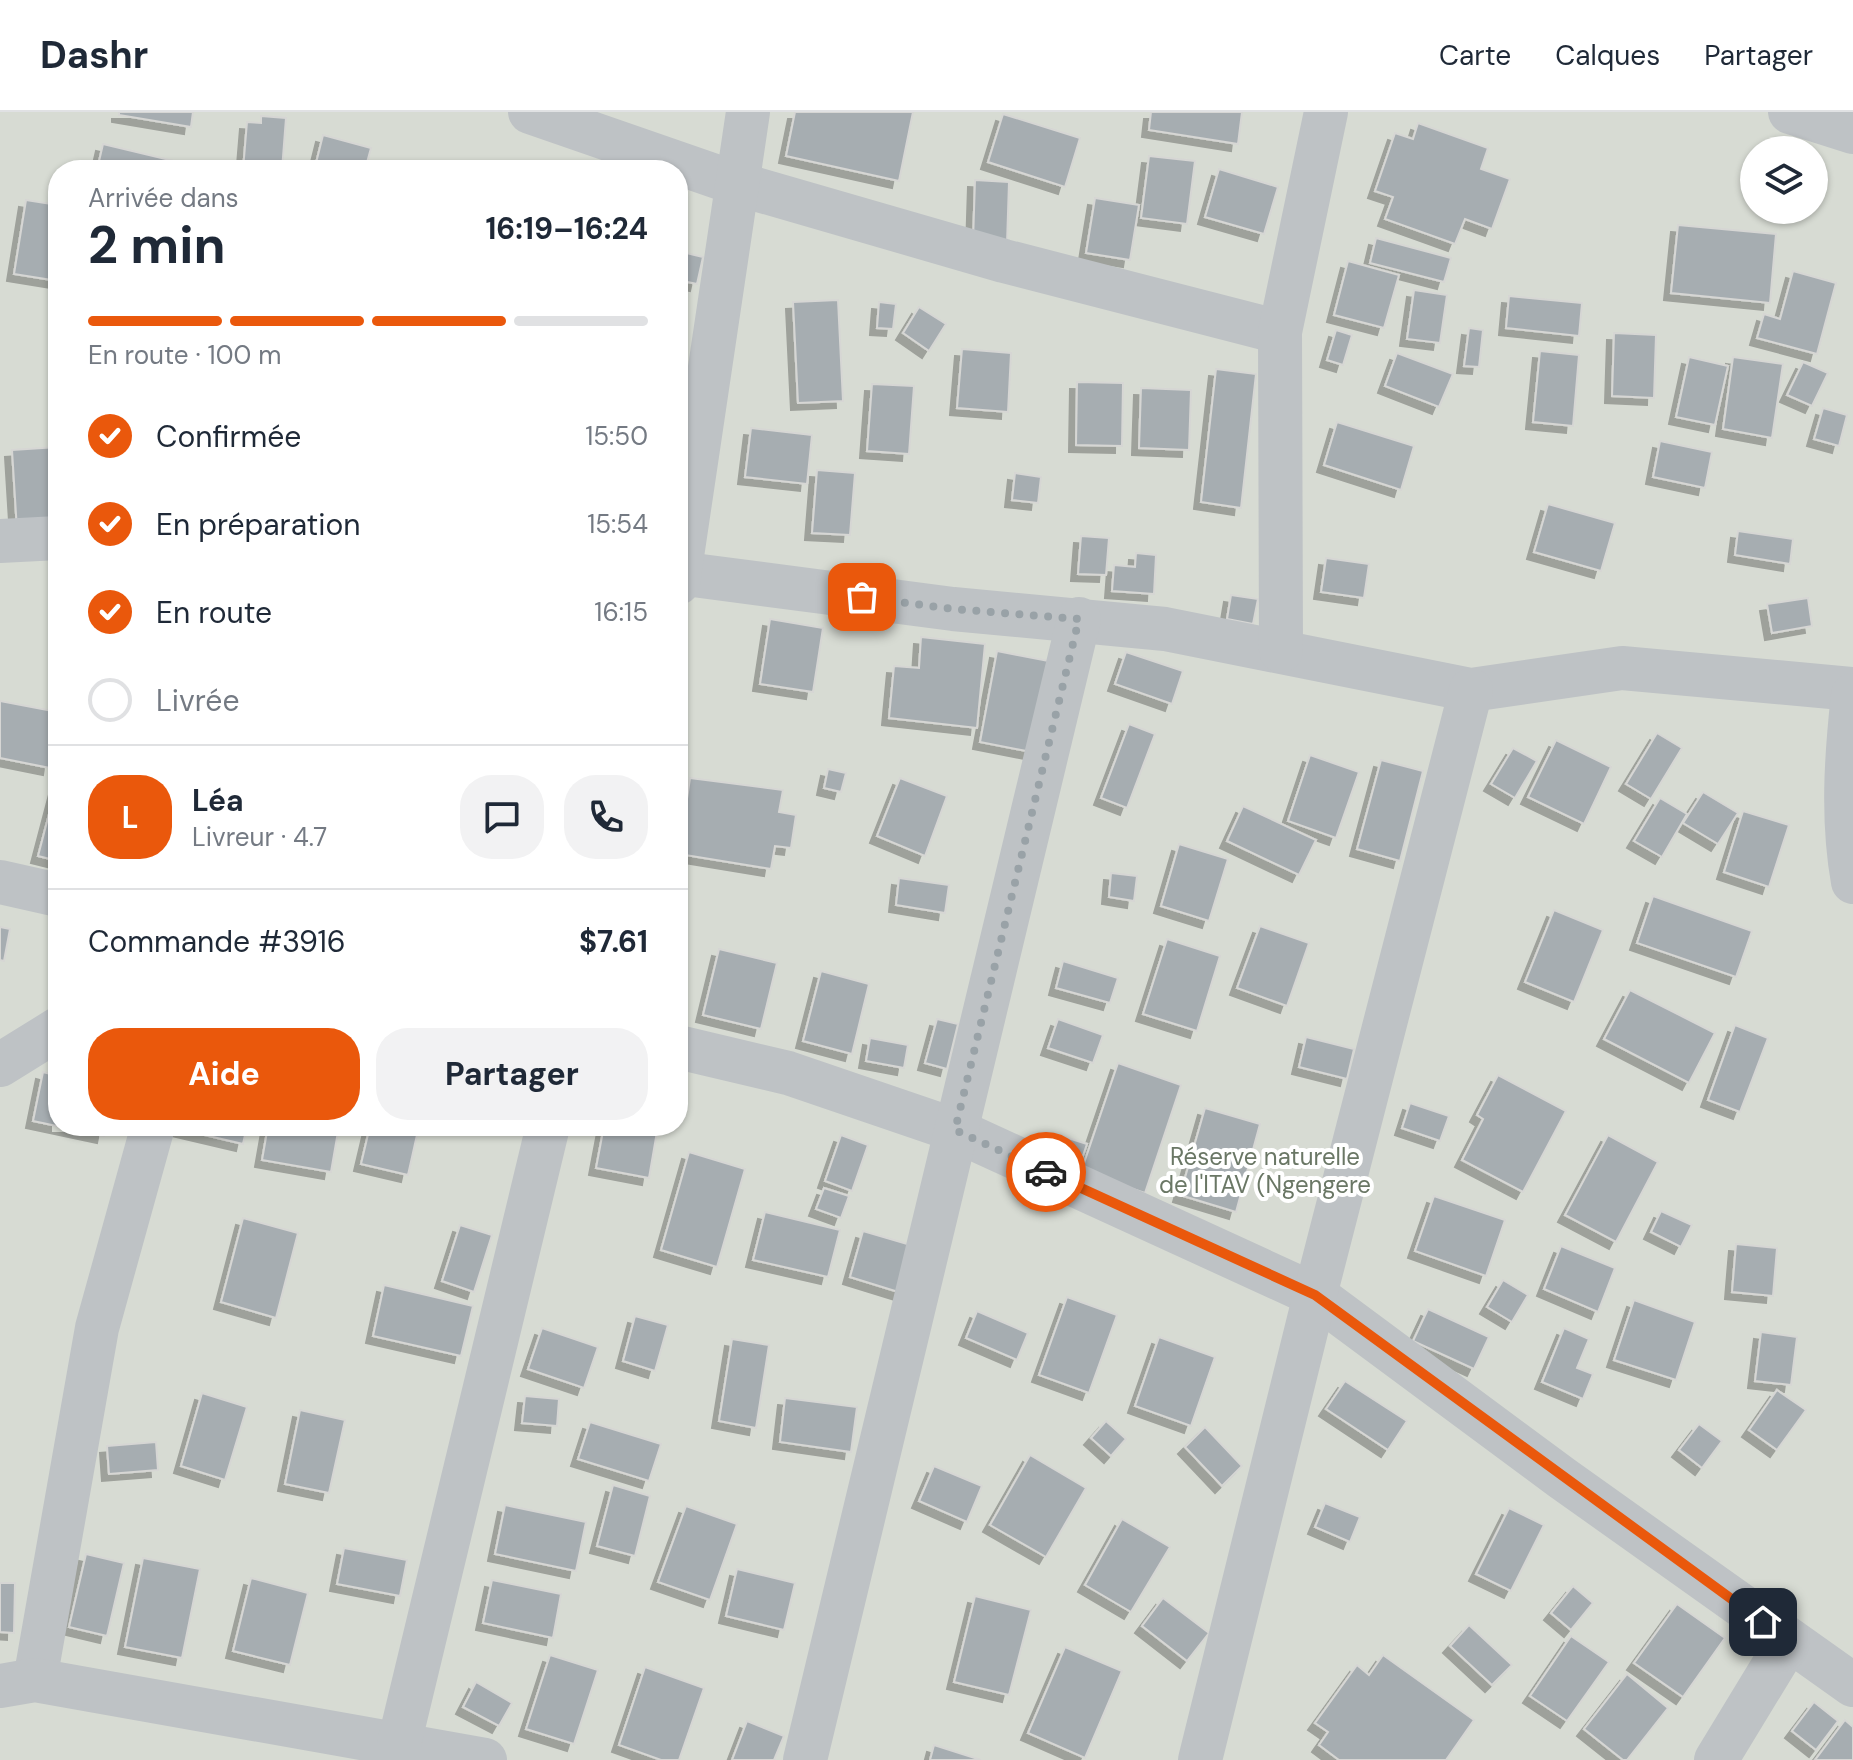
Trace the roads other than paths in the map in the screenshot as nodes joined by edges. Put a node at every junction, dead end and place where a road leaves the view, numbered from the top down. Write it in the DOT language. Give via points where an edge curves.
graph roads {
  1 [pos="530,112"];
  2 [pos="748,112"];
  3 [pos="1326,112"];
  4 [pos="1790,112"];
  5 [pos="1853,132"];
  6 [pos="669,160"];
  7 [pos="688,167"];
  8 [pos="738,184"];
  9 [pos="1280,332"];
  10 [pos="688,516"];
  11 [pos="48,539"];
  12 [pos="0,541"];
  13 [pos="688,577"];
  14 [pos="1079,619"];
  15 [pos="1281,651"];
  16 [pos="1471,690"];
  17 [pos="1852,708"];
  18 [pos="0,882"];
  19 [pos="1853,882"];
  20 [pos="48,893"];
  21 [pos="48,1035"];
  22 [pos="688,1049"];
  23 [pos="0,1065"];
  24 [pos="955,1130"];
  25 [pos="150,1136"];
  26 [pos="546,1136"];
  27 [pos="1315,1295"];
  28 [pos="1789,1640"];
  29 [pos="17,1683"];
  30 [pos="1853,1685"];
  31 [pos="399,1752"];
  32 [pos="485,1760"];
  33 [pos="805,1760"];
  34 [pos="1200,1760"];
  35 [pos="1716,1760"];
  1 -- 6 [label="street"];
  2 -- 8 [label="street"];
  3 -- 9 [label="street"];
  4 -- 5 [label="street"];
  7 -- 8 [label="street"];
  8 -- 9 [label="street" via="1004,261"];
  8 -- 10 [label="street"];
  9 -- 15 [label="street"];
  11 -- 12 [label="street"];
  13 -- 14 [label="street"];
  14 -- 15 [label="street"];
  14 -- 24 [label="street"];
  15 -- 16 [label="street"];
  16 -- 17 [label="street" via="1622,668"];
  16 -- 27 [label="street"];
  17 -- 19 [label="street" via="1846,766"];
  18 -- 20 [label="street"];
  21 -- 23 [label="street"];
  22 -- 24 [label="street" via="788,1073"];
  24 -- 27 [label="street"];
  24 -- 33 [label="street"];
  25 -- 29 [label="street" via="97,1328"];
  26 -- 31 [label="street"];
  27 -- 28 [label="street"];
  27 -- 34 [label="street"];
  28 -- 30 [label="street"];
  28 -- 35 [label="street"];
  29 -- 31 [label="street"];
  31 -- 32 [label="street"];
}
